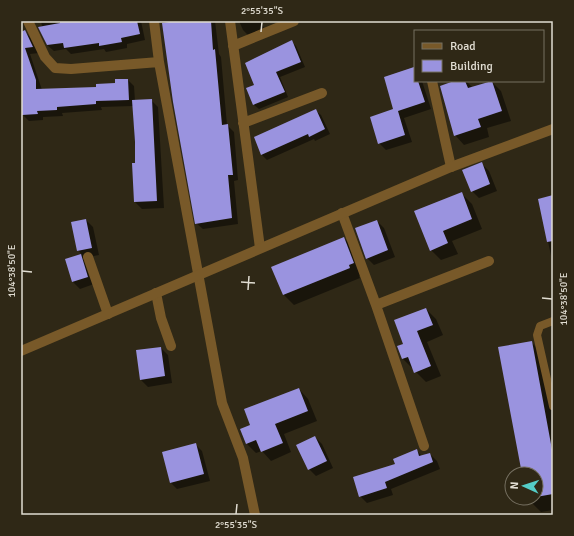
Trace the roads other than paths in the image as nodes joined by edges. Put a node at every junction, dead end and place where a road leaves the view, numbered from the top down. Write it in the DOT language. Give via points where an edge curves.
graph roads {
  1 [pos="28,21"];
  2 [pos="154,21"];
  3 [pos="230,21"];
  4 [pos="294,21"];
  5 [pos="233,46"];
  6 [pos="160,62"];
  7 [pos="432,82"];
  8 [pos="322,93"];
  9 [pos="243,124"];
  10 [pos="553,129"];
  11 [pos="451,167"];
  12 [pos="342,213"];
  13 [pos="260,248"];
  14 [pos="88,257"];
  15 [pos="489,260"];
  16 [pos="199,276"];
  17 [pos="156,293"];
  18 [pos="376,305"];
  19 [pos="108,314"];
  20 [pos="553,321"];
  21 [pos="171,346"];
  22 [pos="21,352"];
  23 [pos="553,406"];
  24 [pos="424,446"];
  25 [pos="255,515"];
  1 -- 6 [label="street" via="45,57 55,68"];
  2 -- 6 [label="street"];
  3 -- 5 [label="street"];
  4 -- 5 [label="street"];
  5 -- 9 [label="street"];
  6 -- 16 [label="street"];
  7 -- 11 [label="street"];
  8 -- 9 [label="street"];
  9 -- 13 [label="street"];
  10 -- 11 [label="street"];
  11 -- 12 [label="street"];
  12 -- 13 [label="street"];
  12 -- 18 [label="street"];
  13 -- 16 [label="street"];
  14 -- 19 [label="street"];
  15 -- 18 [label="street"];
  16 -- 17 [label="street"];
  16 -- 25 [label="street" via="222,403 243,458"];
  17 -- 19 [label="street"];
  17 -- 21 [label="street"];
  18 -- 24 [label="street"];
  19 -- 22 [label="street"];
  20 -- 23 [label="lane" via="540,326 537,335"];
}
